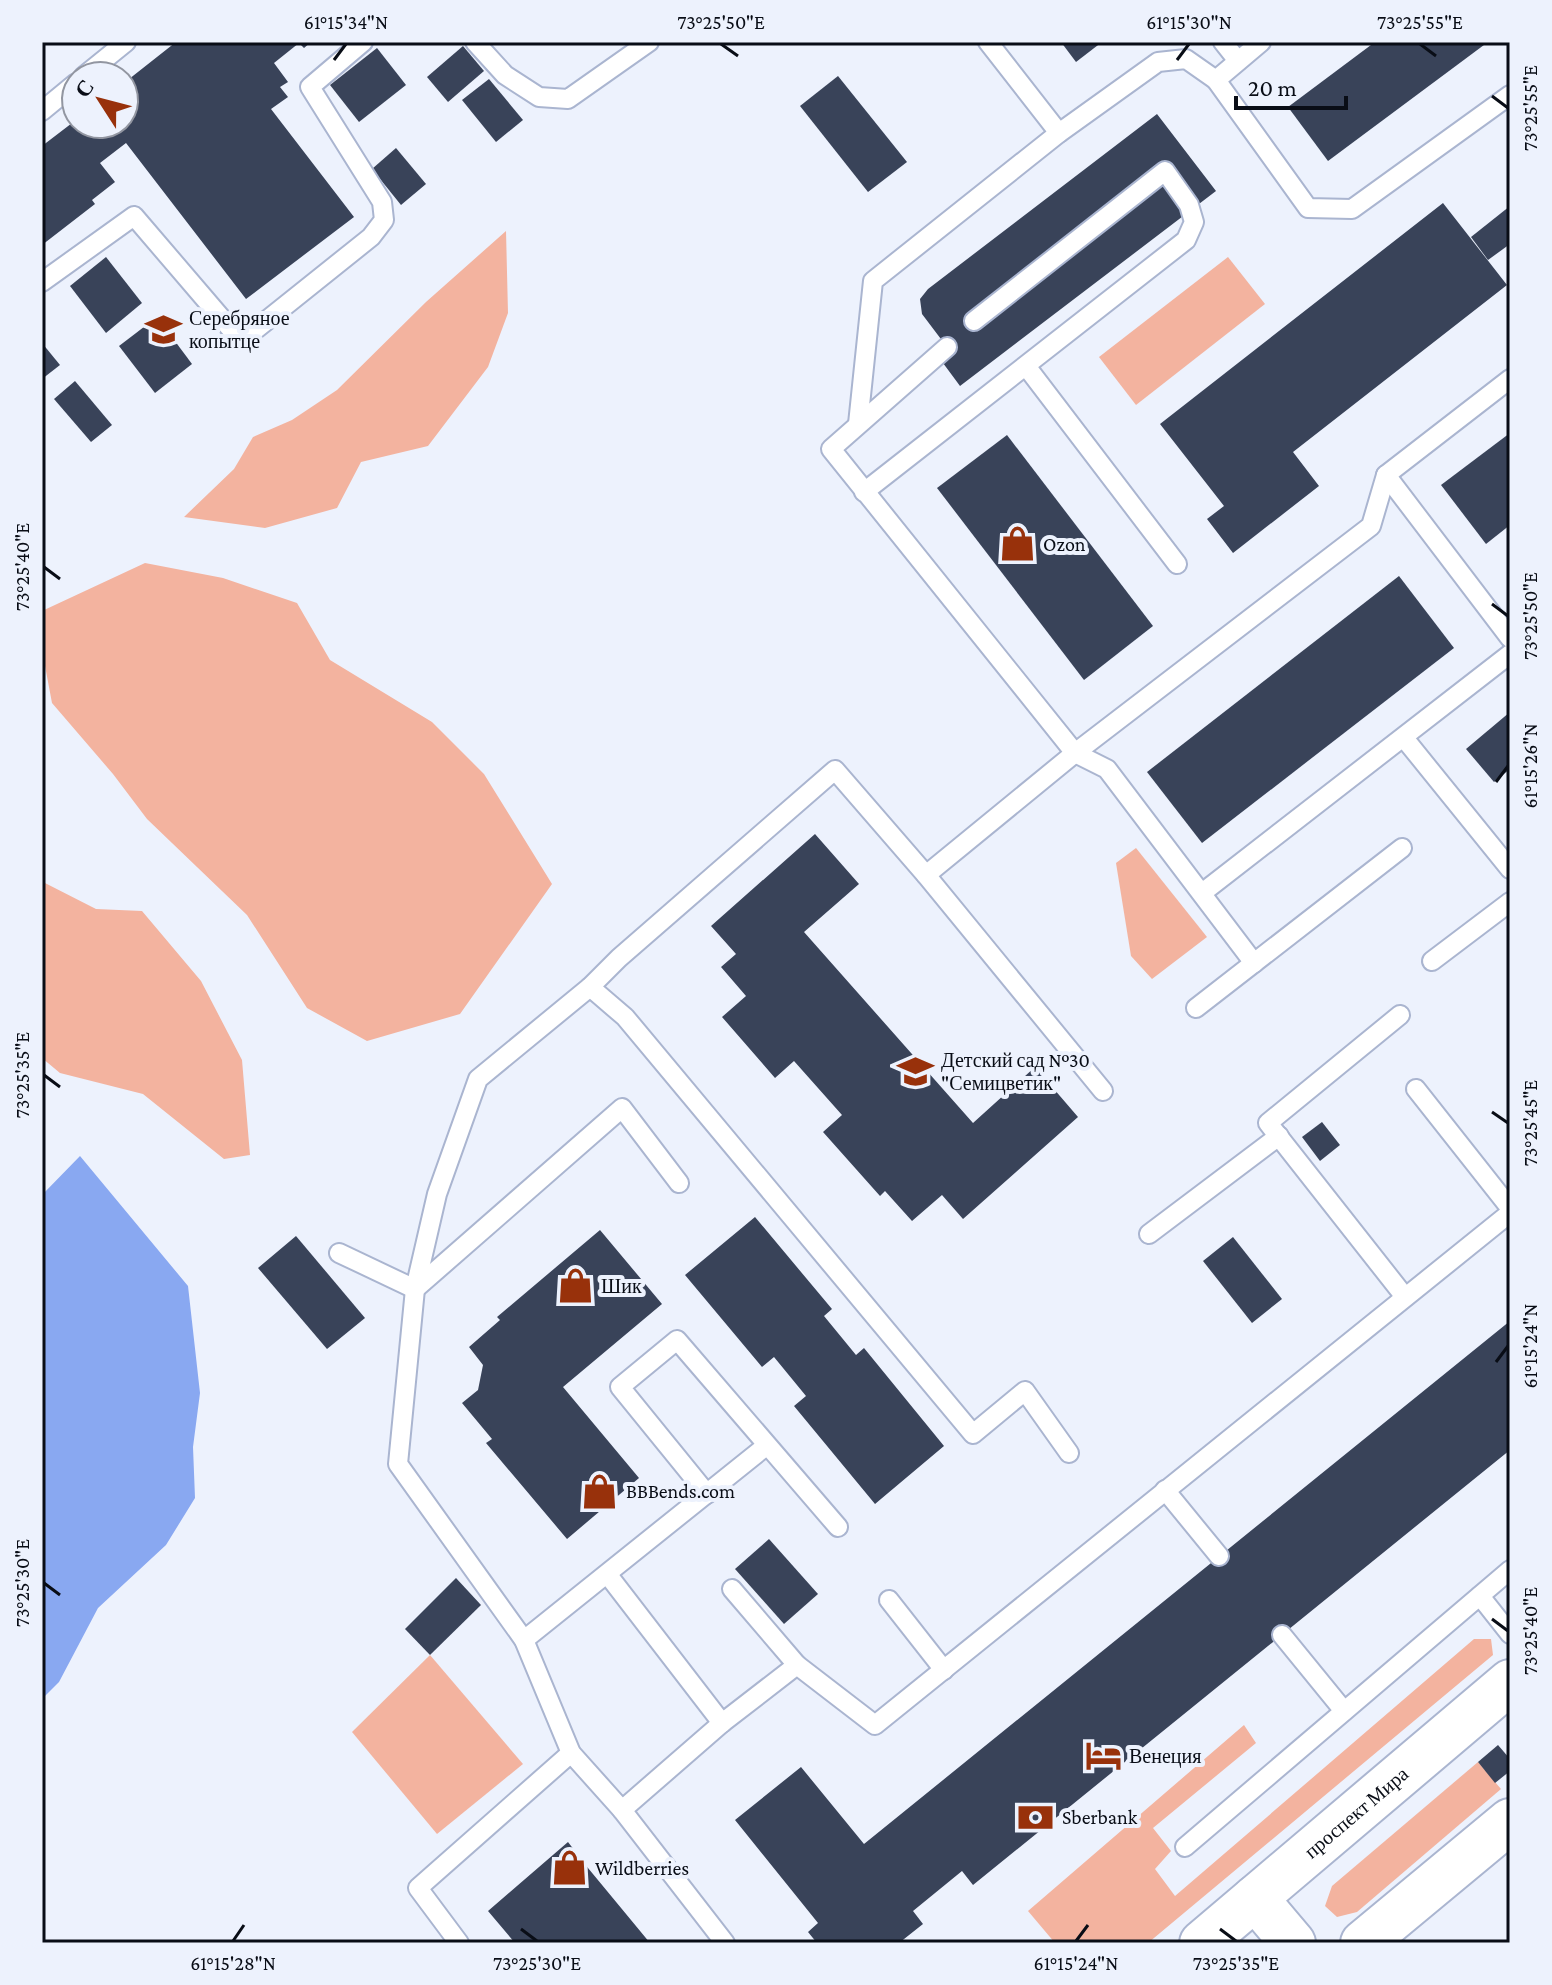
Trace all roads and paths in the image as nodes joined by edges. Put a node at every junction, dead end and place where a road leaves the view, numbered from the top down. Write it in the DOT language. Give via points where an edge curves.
graph roads {
  1 [pos="126,42"];
  2 [pos="363,42"];
  3 [pos="475,42"];
  4 [pos="649,42"];
  5 [pos="988,42"];
  6 [pos="1223,42"];
  7 [pos="1261,42"];
  8 [pos="104,60"];
  9 [pos="1238,61"];
  10 [pos="1216,80"];
  11 [pos="1510,95"];
  12 [pos="60,96"];
  13 [pos="42,111"];
  14 [pos="1059,133"];
  15 [pos="42,282"];
  16 [pos="974,321"];
  17 [pos="947,347"];
  18 [pos="1026,366"];
  19 [pos="1510,379"];
  20 [pos="858,424"];
  21 [pos="1386,475"];
  22 [pos="864,492"];
  23 [pos="1177,564"];
  24 [pos="1510,638"];
  25 [pos="1510,654"];
  26 [pos="1404,738"];
  27 [pos="1075,753"];
  28 [pos="1402,848"];
  29 [pos="1510,869"];
  30 [pos="926,875"];
  31 [pos="1202,893"];
  32 [pos="1510,902"];
  33 [pos="1432,961"];
  34 [pos="1254,963"];
  35 [pos="590,987"];
  36 [pos="1196,1008"];
  37 [pos="1400,1015"];
  38 [pos="1416,1089"];
  39 [pos="1103,1091"];
  40 [pos="1279,1136"];
  41 [pos="679,1183"];
  42 [pos="1510,1210"];
  43 [pos="1149,1234"];
  44 [pos="339,1253"];
  45 [pos="415,1289"];
  46 [pos="1405,1297"];
  47 [pos="766,1446"];
  48 [pos="1069,1453"];
  49 [pos="1165,1490"];
  50 [pos="707,1494"];
  51 [pos="838,1527"];
  52 [pos="1219,1556"];
  53 [pos="1510,1570"];
  54 [pos="608,1575"];
  55 [pos="732,1589"];
  56 [pos="1480,1596"];
  57 [pos="889,1600"];
  58 [pos="1510,1634"];
  59 [pos="1282,1635"];
  60 [pos="524,1640"];
  61 [pos="797,1665"];
  62 [pos="944,1670"];
  63 [pos="1510,1682"];
  64 [pos="1344,1711"];
  65 [pos="722,1723"];
  66 [pos="571,1753"];
  67 [pos="622,1810"];
  68 [pos="1510,1821"];
  69 [pos="1185,1847"];
  70 [pos="1255,1898"];
  71 [pos="459,1943"];
  72 [pos="725,1943"];
  73 [pos="1202,1943"];
  74 [pos="1293,1943"];
  75 [pos="1363,1943"];
  1 -- 8 [label="lane"];
  2 -- 15 [label="lane" via="310,87 382,202 384,220 371,237 241,341 134,216"];
  3 -- 4 [label="lane" via="505,75 539,97 568,99"];
  5 -- 14 [label="lane"];
  6 -- 9 [label="lane"];
  7 -- 9 [label="lane"];
  9 -- 10 [label="lane"];
  10 -- 11 [label="lane" via="1308,208 1352,209"];
  10 -- 14 [label="lane" via="1186,59 1158,62"];
  12 -- 13 [label="lane"];
  14 -- 20 [label="lane" via="873,281"];
  16 -- 18 [label="lane" via="1165,171 1189,205 1194,222 1186,240"];
  17 -- 20 [label="lane"];
  18 -- 22 [label="lane"];
  18 -- 23 [label="lane"];
  19 -- 21 [label="lane"];
  20 -- 22 [label="lane" via="831,449"];
  21 -- 24 [label="lane"];
  21 -- 27 [label="lane" via="1371,526"];
  22 -- 27 [label="lane"];
  25 -- 26 [label="lane"];
  26 -- 29 [label="lane"];
  26 -- 31 [label="lane"];
  27 -- 30 [label="lane"];
  27 -- 31 [label="lane" via="1107,769"];
  28 -- 34 [label="lane"];
  30 -- 35 [label="lane" via="835,770"];
  30 -- 39 [label="lane"];
  31 -- 34 [label="lane"];
  32 -- 33 [label="lane"];
  34 -- 36 [label="lane"];
  35 -- 45 [label="lane" via="478,1079 437,1194"];
  35 -- 48 [label="lane" via="625,1017 973,1434 1025,1391"];
  37 -- 40 [label="lane" via="1268,1123"];
  38 -- 42 [label="lane"];
  40 -- 43 [label="lane"];
  40 -- 46 [label="lane"];
  41 -- 45 [label="lane" via="622,1108"];
  42 -- 46 [label="lane"];
  44 -- 45 [label="lane"];
  45 -- 60 [label="lane" via="398,1464"];
  46 -- 49 [label="lane"];
  47 -- 50 [label="lane"];
  47 -- 50 [label="lane" via="677,1340 620,1387"];
  47 -- 51 [label="lane"];
  49 -- 52 [label="lane"];
  49 -- 62 [label="lane"];
  50 -- 54 [label="lane"];
  53 -- 56 [label="lane"];
  54 -- 60 [label="lane"];
  54 -- 65 [label="lane"];
  55 -- 61 [label="lane"];
  56 -- 58 [label="lane"];
  56 -- 64 [label="lane"];
  57 -- 62 [label="lane"];
  59 -- 64 [label="lane"];
  60 -- 66 [label="lane"];
  61 -- 62 [label="lane" via="875,1725"];
  61 -- 65 [label="lane"];
  63 -- 70 [label="main road, проспект Мира"];
  64 -- 69 [label="lane"];
  65 -- 67 [label="lane"];
  66 -- 67 [label="lane"];
  66 -- 71 [label="lane" via="418,1888"];
  67 -- 72 [label="lane"];
  68 -- 75 [label="main road"];
  70 -- 73 [label="main road, проспект Мира"];
  70 -- 74 [label="main road"];
}
